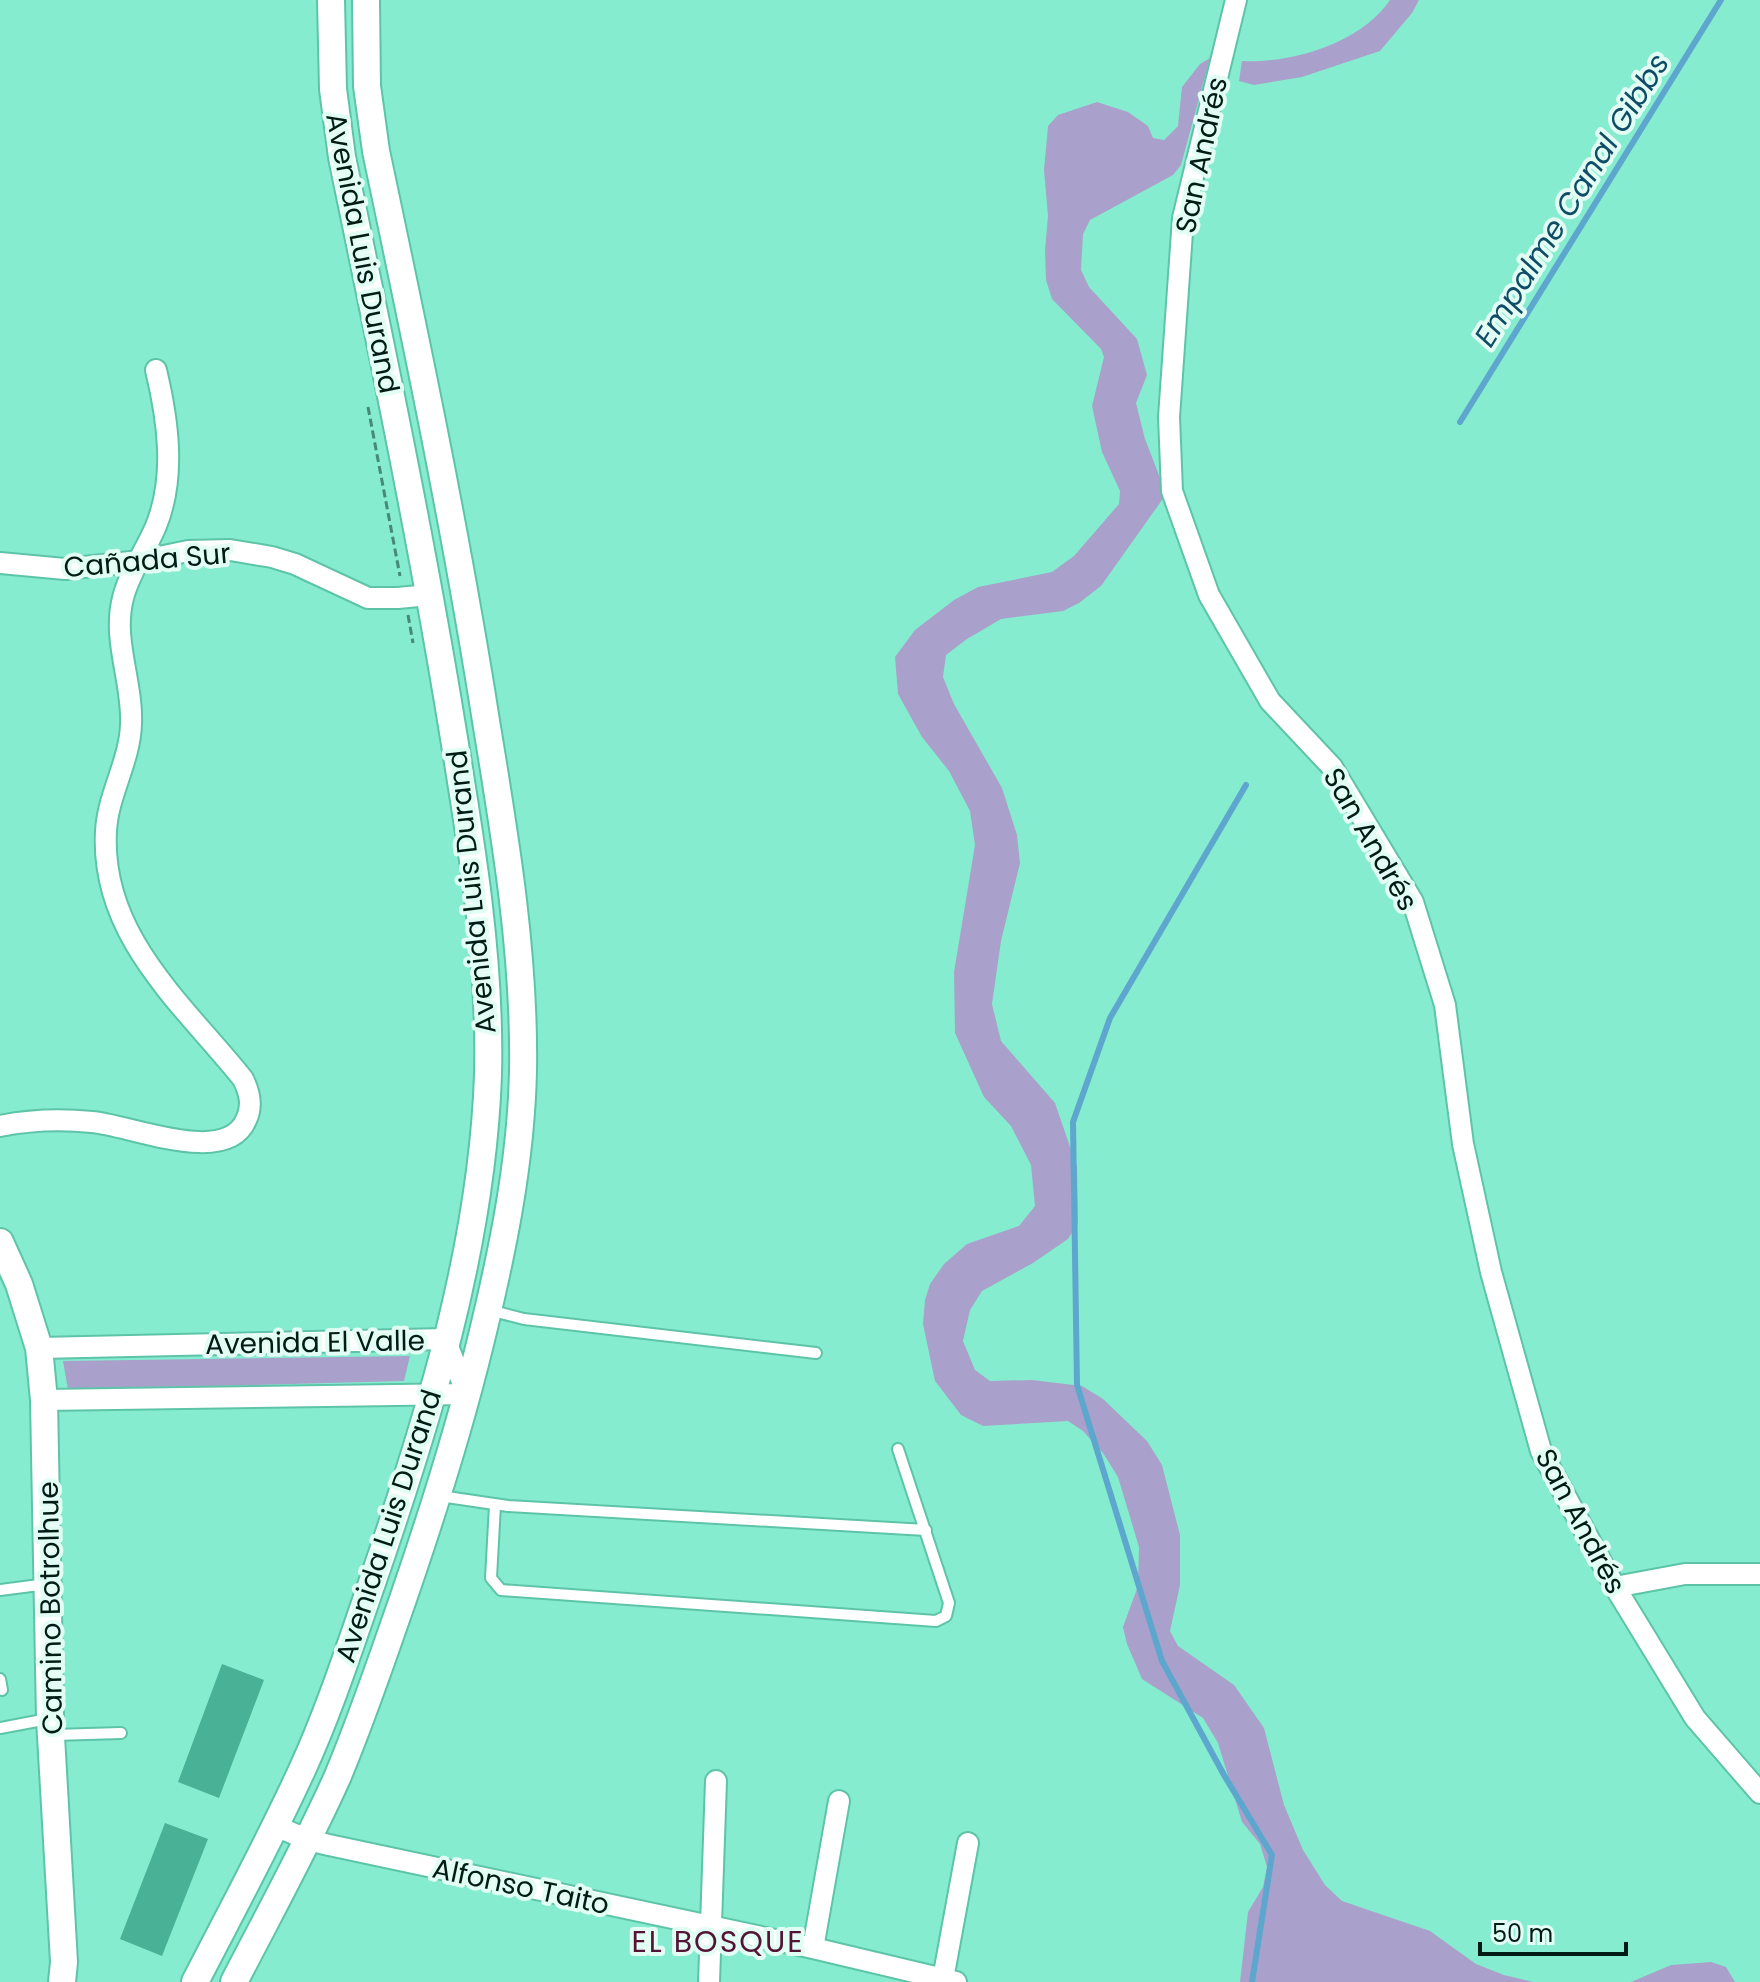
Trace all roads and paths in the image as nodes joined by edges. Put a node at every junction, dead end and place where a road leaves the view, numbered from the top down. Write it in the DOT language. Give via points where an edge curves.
graph roads {
  1 [pos="331,0"];
  2 [pos="366,0"];
  3 [pos="1236,0"];
  4 [pos="156,370"];
  5 [pos="367,403"];
  6 [pos="140,561"];
  7 [pos="0,563"];
  8 [pos="416,596"];
  9 [pos="413,643"];
  10 [pos="0,1126"];
  11 [pos="0,1242"];
  12 [pos="488,1310"];
  13 [pos="445,1339"];
  14 [pos="39,1348"];
  15 [pos="816,1353"];
  16 [pos="431,1394"];
  17 [pos="467,1394"];
  18 [pos="44,1400"];
  19 [pos="898,1449"];
  20 [pos="438,1496"];
  21 [pos="495,1505"];
  22 [pos="926,1530"];
  23 [pos="1760,1574"];
  24 [pos="49,1583"];
  25 [pos="1615,1587"];
  26 [pos="0,1590"];
  27 [pos="51,1727"];
  28 [pos="0,1728"];
  29 [pos="121,1733"];
  30 [pos="716,1781"];
  31 [pos="1760,1793"];
  32 [pos="839,1801"];
  33 [pos="276,1826"];
  34 [pos="308,1840"];
  35 [pos="968,1843"];
  36 [pos="711,1926"];
  37 [pos="813,1948"];
  38 [pos="950,1980"];
  39 [pos="62,1982"];
  40 [pos="195,1982"];
  41 [pos="234,1982"];
  42 [pos="709,1982"];
  1 -- 8 [label="street, Avenida Luis Durand" via="338,134"];
  2 -- 12 [label="street, Avenida Luis Durand" via="371,118 477,666 517,948 523,1032 520,1116 511,1201"];
  3 -- 25 [label="street, San Andrés" via="1183,218 1169,417 1172,491 1209,595 1270,701 1332,767 1413,902 1445,1005 1466,1159 1491,1272 1541,1451"];
  4 -- 6 [label="street" via="166,419 168,472 158,522"];
  5 -- 8 [label="path"];
  6 -- 7 [label="street, Cañada Sur" via="65,569"];
  6 -- 8 [label="street, Cañada Sur" via="188,551 248,552 295,564 368,598"];
  6 -- 10 [label="street" via="120,612 131,723 108,813 108,869 119,911 140,955 243,1079 250,1109 243,1127 220,1142 95,1122"];
  8 -- 9 [label="path"];
  8 -- 13 [label="street, Avenida Luis Durand" via="461,779 488,1033 480,1168"];
  11 -- 14 [label="street, Camino Botrolhue"];
  12 -- 15 [label="lane" via="524,1319"];
  12 -- 17 [label="street, Avenida Luis Durand"];
  13 -- 14 [label="street, Avenida El Valle"];
  13 -- 16 [label="street, Avenida Luis Durand"];
  13 -- 17 [label="street, Avenida El Valle"];
  14 -- 18 [label="street, Camino Botrolhue"];
  16 -- 17 [label="street, Avenida El Valle"];
  16 -- 18 [label="street, Avenida El Valle"];
  16 -- 33 [label="street, Avenida Luis Durand" via="347,1657"];
  17 -- 20 [label="street, Avenida Luis Durand"];
  18 -- 24 [label="street, Camino Botrolhue"];
  19 -- 22 [label="lane"];
  20 -- 21 [label="lane"];
  20 -- 34 [label="street, Avenida Luis Durand" via="364,1711"];
  21 -- 22 [label="lane"];
  21 -- 22 [label="lane" via="491,1578 501,1590 936,1621 946,1616 949,1603"];
  23 -- 25 [label="street" via="1685,1574"];
  24 -- 26 [label="lane"];
  24 -- 27 [label="street, Camino Botrolhue"];
  25 -- 31 [label="street, San Andrés" via="1695,1718"];
  27 -- 28 [label="lane"];
  27 -- 29 [label="lane"];
  27 -- 39 [label="street, Camino Botrolhue"];
  30 -- 36 [label="street"];
  32 -- 37 [label="street"];
  33 -- 34 [label="street, Alfonso Taito"];
  33 -- 40 [label="street, Avenida Luis Durand"];
  34 -- 36 [label="street, Alfonso Taito"];
  34 -- 41 [label="street, Avenida Luis Durand"];
  35 -- 38 [label="street"];
  36 -- 37 [label="street, Alfonso Taito"];
  36 -- 42 [label="street"];
  37 -- 38 [label="street, Alfonso Taito"];
}
